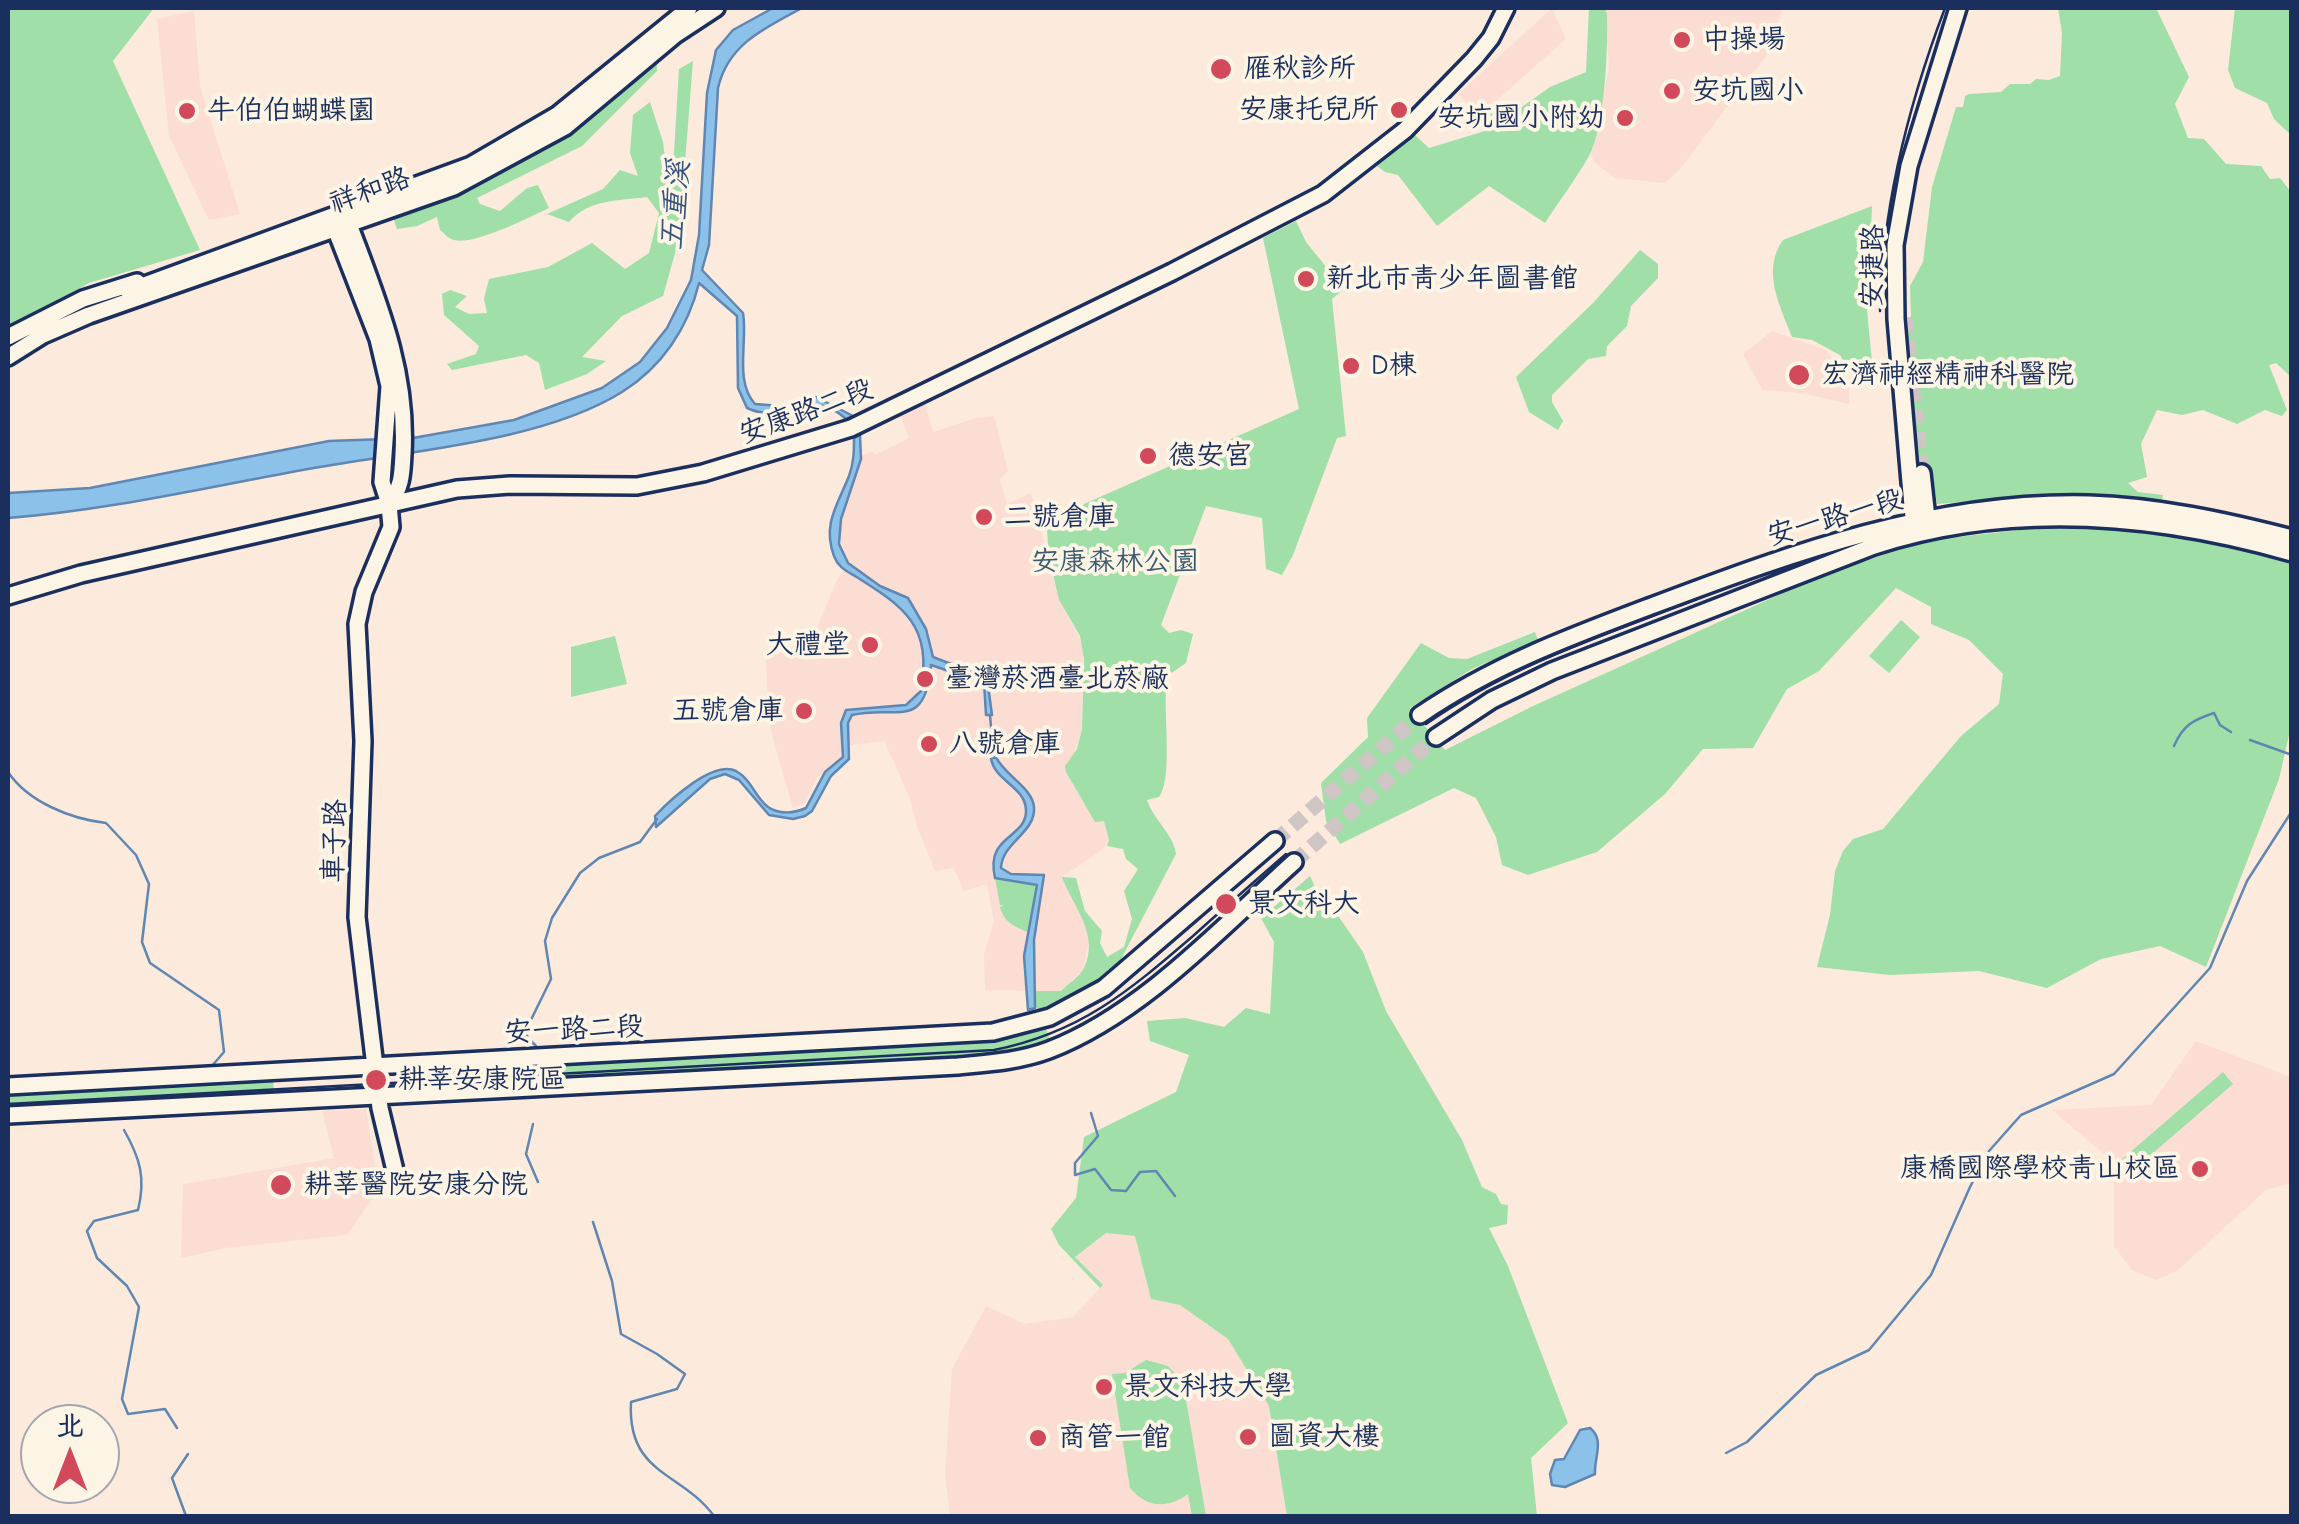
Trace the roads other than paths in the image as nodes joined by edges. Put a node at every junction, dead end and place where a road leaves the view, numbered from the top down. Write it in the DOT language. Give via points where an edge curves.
graph roads {
  1 [pos="689,8"];
  2 [pos="716,8"];
  3 [pos="1506,8"];
  4 [pos="1958,8"];
  5 [pos="1968,8"];
  6 [pos="340,222"];
  7 [pos="174,272"];
  8 [pos="1899,286"];
  9 [pos="154,292"];
  10 [pos="1905,318"];
  11 [pos="8,337"];
  12 [pos="8,349"];
  13 [pos="8,357"];
  14 [pos="8,368"];
  15 [pos="1922,473"];
  16 [pos="389,504"];
  17 [pos="2153,517"];
  18 [pos="1921,526"];
  19 [pos="2292,538"];
  20 [pos="2292,553"];
  21 [pos="8,596"];
  22 [pos="1420,715"];
  23 [pos="1436,737"];
  24 [pos="1274,841"];
  25 [pos="1294,862"];
  26 [pos="374,1065"];
  27 [pos="8,1086"];
  28 [pos="378,1094"];
  29 [pos="8,1116"];
  30 [pos="398,1182"];
  1 -- 6 [label="street, 祥和路" via="557,115 452,174"];
  2 -- 6 [label="street, 祥和路" via="564,127 454,187"];
  3 -- 16 [label="street, 安康路二段" via="1474,59 1406,130 1323,194 852,428 637,486 483,486"];
  4 -- 8 [label="street, 安捷路" via="1903,190 1895,245"];
  5 -- 8 [label="street, 安捷路" via="1913,192"];
  6 -- 7 [label="street, 祥和路"];
  6 -- 9 [label="street, 祥和路"];
  6 -- 16 [label="street, 車子路" via="381,307 399,379 401,488"];
  7 -- 11 [label="street" via="83,299"];
  7 -- 12 [label="street, 祥和路"];
  8 -- 10 [label="street, 安捷路"];
  8 -- 18 [label="street, 安捷路"];
  9 -- 13 [label="street, 祥和路" via="62,325"];
  9 -- 14 [label="street" via="59,334"];
  15 -- 18 [label="street"];
  16 -- 21 [label="street, 安康路二段"];
  16 -- 26 [label="street, 車子路" via="388,536 357,624 363,740 357,917"];
  17 -- 18 [label="street, 安一路一段" via="2053,504 1979,510"];
  17 -- 19 [label="street, 安一路一段"];
  17 -- 20 [label="street, 安一路一段"];
  18 -- 22 [label="street, 安一路一段" via="1821,545 1748,569 1542,647"];
  18 -- 23 [label="street, 安一路一段" via="1552,672"];
  24 -- 26 [label="street, 安一路二段" via="1127,970 1050,1018 992,1032"];
  25 -- 28 [label="street, 安一路二段" via="1096,1028 1028,1056 958,1066"];
  26 -- 27 [label="street, 安一路二段"];
  26 -- 28 [label="street, 車子路"];
  28 -- 29 [label="street, 安一路二段"];
  28 -- 30 [label="street, 車子路"];
}
